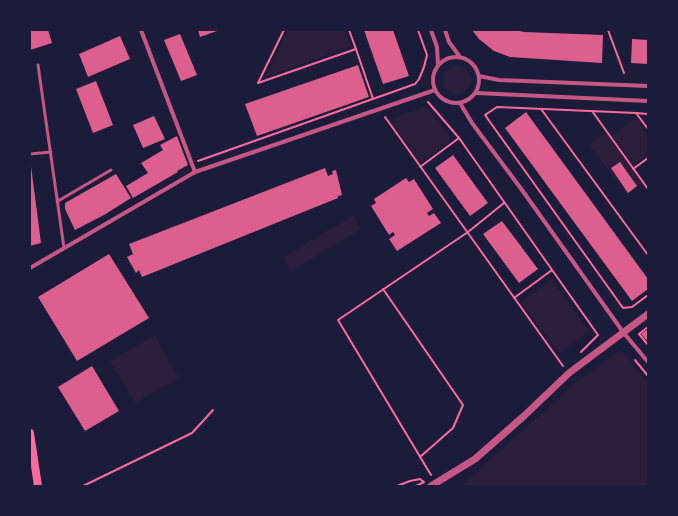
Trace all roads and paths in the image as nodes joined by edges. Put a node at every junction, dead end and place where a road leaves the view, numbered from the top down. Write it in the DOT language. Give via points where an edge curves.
graph roads {
  1 [pos="141,30"];
  2 [pos="284,30"];
  3 [pos="349,30"];
  4 [pos="418,30"];
  5 [pos="431,30"];
  6 [pos="445,30"];
  7 [pos="608,30"];
  8 [pos="356,49"];
  9 [pos="460,57"];
  10 [pos="38,65"];
  11 [pos="438,65"];
  12 [pos="624,73"];
  13 [pos="480,76"];
  14 [pos="648,86"];
  15 [pos="435,90"];
  16 [pos="476,93"];
  17 [pos="373,99"];
  18 [pos="648,101"];
  19 [pos="428,102"];
  20 [pos="460,104"];
  21 [pos="541,109"];
  22 [pos="592,111"];
  23 [pos="636,113"];
  24 [pos="648,114"];
  25 [pos="385,117"];
  26 [pos="648,129"];
  27 [pos="459,138"];
  28 [pos="51,152"];
  29 [pos="30,154"];
  30 [pos="648,158"];
  31 [pos="196,162"];
  32 [pos="420,167"];
  33 [pos="633,169"];
  34 [pos="111,170"];
  35 [pos="195,172"];
  36 [pos="648,189"];
  37 [pos="58,201"];
  38 [pos="504,203"];
  39 [pos="468,232"];
  40 [pos="64,248"];
  41 [pos="648,255"];
  42 [pos="30,268"];
  43 [pos="552,270"];
  44 [pos="383,289"];
  45 [pos="648,295"];
  46 [pos="514,298"];
  47 [pos="648,314"];
  48 [pos="648,327"];
  49 [pos="623,332"];
  50 [pos="648,345"];
  51 [pos="581,351"];
  52 [pos="634,358"];
  53 [pos="648,362"];
  54 [pos="564,367"];
  55 [pos="648,376"];
  56 [pos="213,410"];
  57 [pos="30,433"];
  58 [pos="420,457"];
  59 [pos="424,482"];
  60 [pos="433,482"];
  61 [pos="38,486"];
  62 [pos="83,486"];
  63 [pos="397,486"];
  64 [pos="416,486"];
  1 -- 35 [label="street"];
  2 -- 8 [label="path" via="258,83"];
  3 -- 8 [label="path"];
  4 -- 17 [label="path" via="427,55 419,79 415,84"];
  5 -- 11 [label="street" via="437,47"];
  6 -- 9 [label="street" via="449,42"];
  7 -- 12 [label="path"];
  8 -- 17 [label="path"];
  9 -- 11 [label="street" via="452,57"];
  9 -- 13 [label="street" via="473,64"];
  10 -- 28 [label="lane"];
  11 -- 15 [label="street" via="433,77"];
  13 -- 14 [label="street" via="499,80"];
  13 -- 16 [label="street"];
  15 -- 20 [label="street" via="445,101"];
  15 -- 35 [label="street"];
  16 -- 18 [label="street"];
  16 -- 20 [label="street"];
  17 -- 31 [label="path"];
  19 -- 27 [label="path"];
  20 -- 49 [label="street"];
  21 -- 22 [label="path"];
  21 -- 41 [label="path"];
  21 -- 45 [label="path" via="497,107 485,115 623,308 632,307"];
  22 -- 23 [label="path"];
  22 -- 33 [label="path"];
  23 -- 24 [label="path"];
  23 -- 26 [label="path"];
  25 -- 32 [label="path"];
  27 -- 32 [label="path"];
  27 -- 38 [label="path"];
  28 -- 29 [label="lane"];
  28 -- 37 [label="lane"];
  30 -- 33 [label="path"];
  32 -- 39 [label="path"];
  33 -- 36 [label="path"];
  34 -- 37 [label="lane"];
  35 -- 40 [label="street"];
  37 -- 40 [label="lane"];
  38 -- 39 [label="path"];
  38 -- 43 [label="path"];
  39 -- 44 [label="path"];
  39 -- 46 [label="path"];
  40 -- 42 [label="street"];
  43 -- 46 [label="path"];
  43 -- 51 [label="path" via="598,336"];
  44 -- 58 [label="path" via="463,405 453,428"];
  44 -- 58 [label="path" via="338,320"];
  46 -- 54 [label="path"];
  47 -- 49 [label="street"];
  48 -- 50 [label="path" via="639,334"];
  49 -- 53 [label="street"];
  49 -- 60 [label="street" via="569,374 475,459"];
  52 -- 55 [label="path"];
  56 -- 62 [label="path" via="192,433"];
  57 -- 61 [label="main road"];
  58 -- 60 [label="path"];
  59 -- 60 [label="path"];
  59 -- 63 [label="path" via="420,479"];
  59 -- 64 [label="path"];
}
